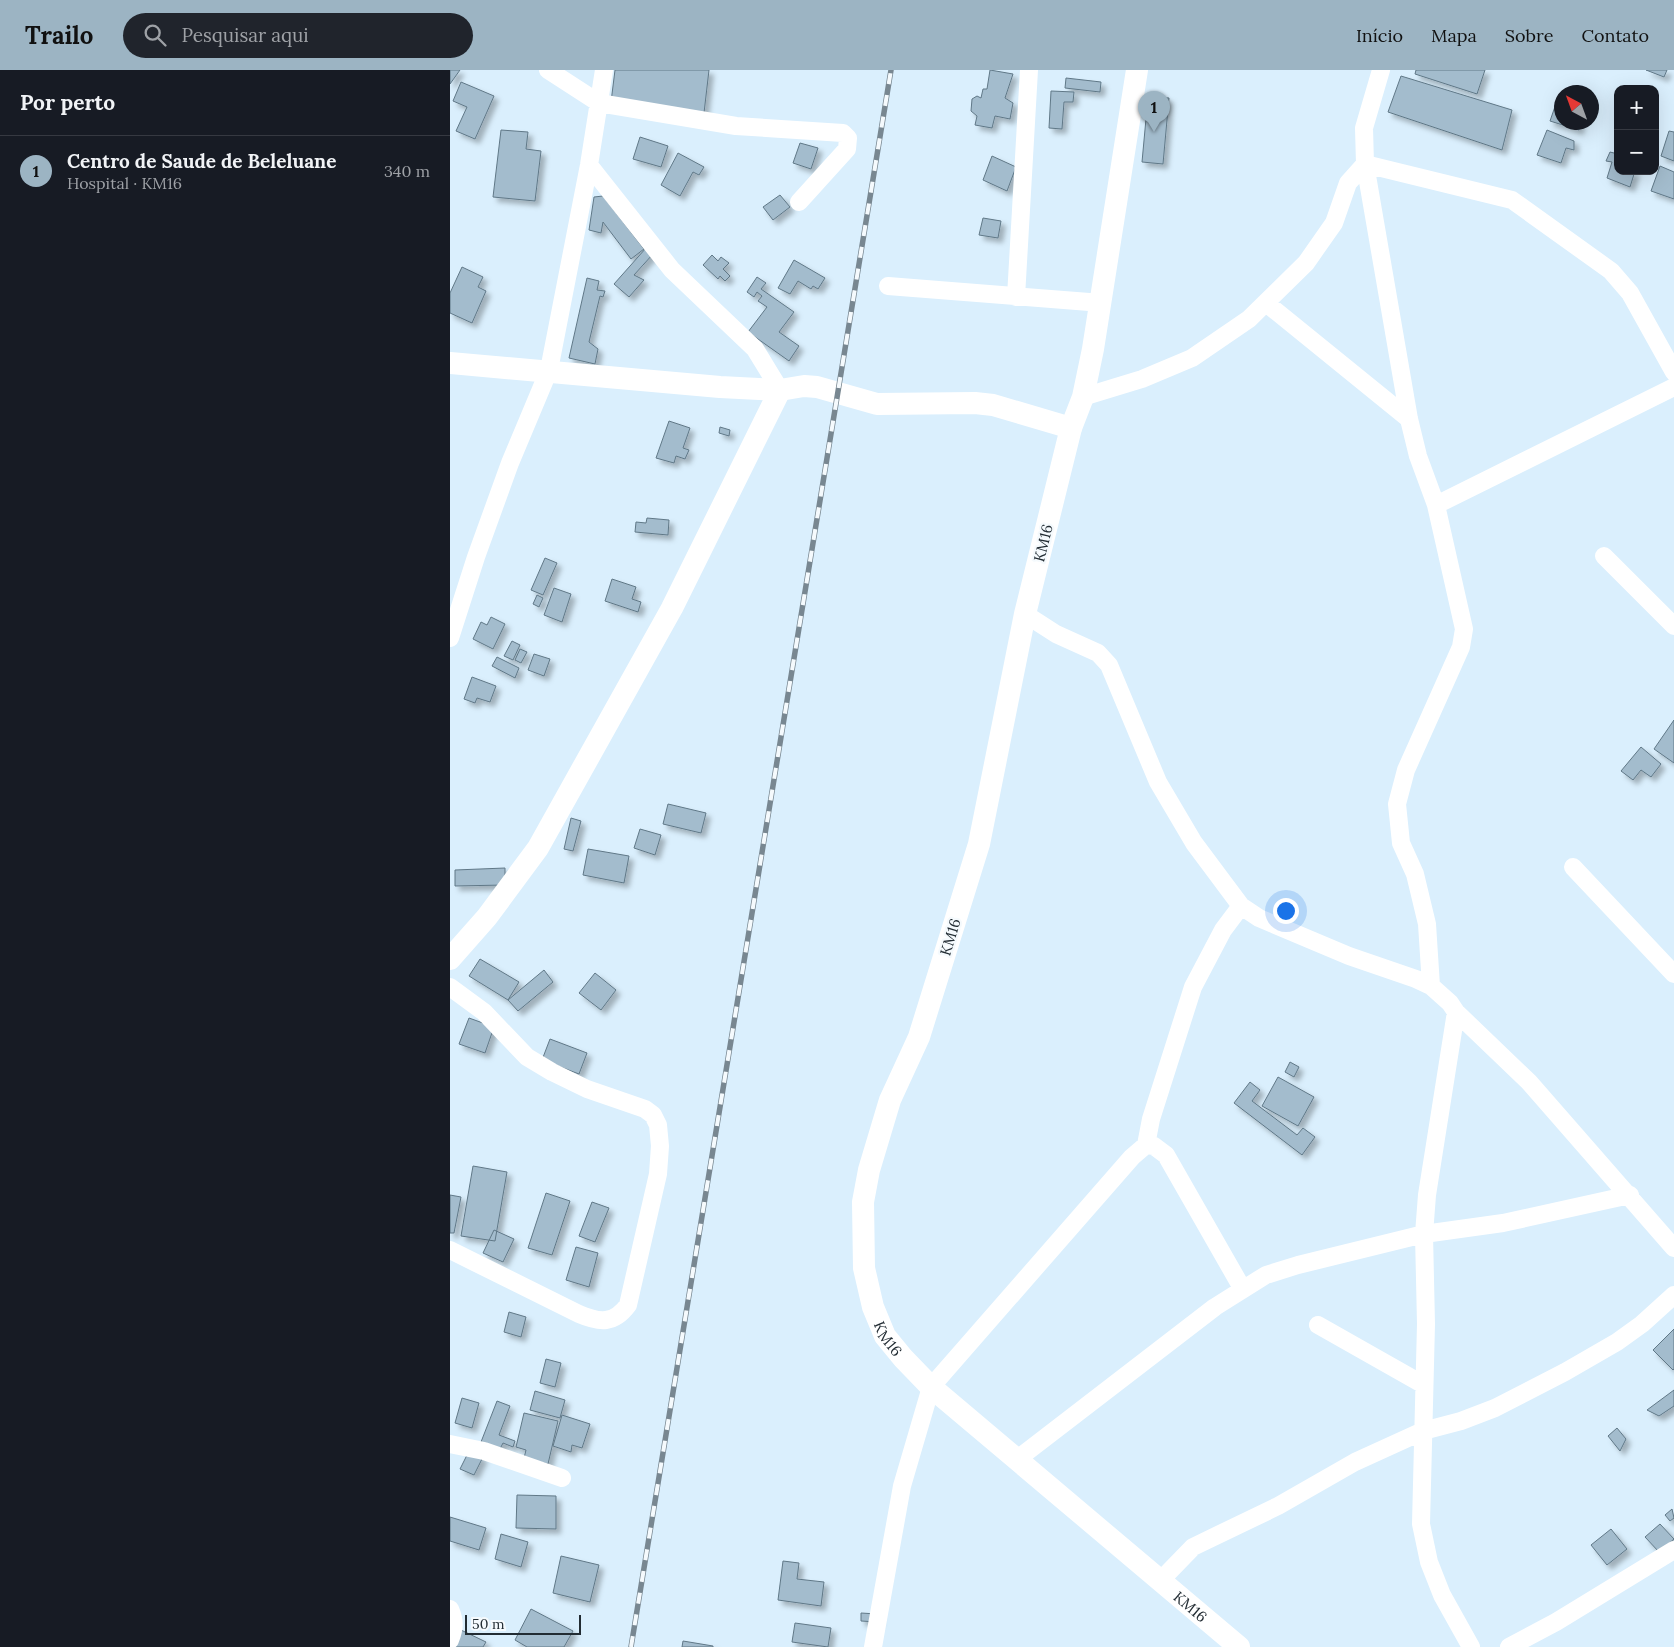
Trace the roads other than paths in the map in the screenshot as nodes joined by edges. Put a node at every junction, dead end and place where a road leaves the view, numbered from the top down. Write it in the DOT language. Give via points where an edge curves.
graph roads {
  1 [pos="548,70"];
  2 [pos="604,70"];
  3 [pos="1029,70"];
  4 [pos="1137,70"];
  5 [pos="1381,70"];
  6 [pos="599,103"];
  7 [pos="1365,164"];
  8 [pos="589,165"];
  9 [pos="800,202"];
  10 [pos="888,286"];
  11 [pos="1016,297"];
  12 [pos="1266,303"];
  13 [pos="1102,304"];
  14 [pos="450,363"];
  15 [pos="549,370"];
  16 [pos="1674,372"];
  17 [pos="1674,387"];
  18 [pos="780,390"];
  19 [pos="1083,397"];
  20 [pos="1409,419"];
  21 [pos="1071,428"];
  22 [pos="1436,506"];
  23 [pos="1604,556"];
  24 [pos="1025,614"];
  25 [pos="1674,626"];
  26 [pos="450,638"];
  27 [pos="1573,866"];
  28 [pos="1241,906"];
  29 [pos="450,959"];
  30 [pos="1674,974"];
  31 [pos="1431,986"];
  32 [pos="450,988"];
  33 [pos="1456,1012"];
  34 [pos="1146,1145"];
  35 [pos="1630,1195"];
  36 [pos="1424,1234"];
  37 [pos="1674,1248"];
  38 [pos="450,1250"];
  39 [pos="1242,1288"];
  40 [pos="1674,1295"];
  41 [pos="1318,1325"];
  42 [pos="1424,1385"];
  43 [pos="931,1387"];
  44 [pos="1422,1431"];
  45 [pos="450,1444"];
  46 [pos="1016,1460"];
  47 [pos="562,1478"];
  48 [pos="1674,1550"];
  49 [pos="1160,1581"];
  50 [pos="450,1609"];
  51 [pos="450,1640"];
  52 [pos="873,1647"];
  53 [pos="1239,1647"];
  54 [pos="1472,1647"];
  55 [pos="1509,1647"];
  1 -- 6 [label="street"];
  2 -- 6 [label="street"];
  3 -- 11 [label="street"];
  4 -- 13 [label="street, KM16"];
  5 -- 7 [label="street" via="1364,128"];
  6 -- 8 [label="street"];
  6 -- 9 [label="street" via="736,126 843,133 848,138 847,149"];
  7 -- 12 [label="street" via="1348,183 1334,223 1306,263"];
  7 -- 16 [label="street" via="1512,200 1611,271 1630,293"];
  7 -- 20 [label="street"];
  8 -- 15 [label="street"];
  8 -- 18 [label="street" via="672,270 755,349"];
  10 -- 11 [label="street"];
  11 -- 13 [label="street"];
  12 -- 19 [label="street" via="1249,319 1192,358 1142,379"];
  12 -- 20 [label="street"];
  13 -- 19 [label="street, KM16"];
  14 -- 15 [label="street"];
  15 -- 18 [label="street"];
  15 -- 26 [label="street" via="507,472"];
  17 -- 22 [label="street"];
  18 -- 21 [label="street" via="817,387 877,404 993,405"];
  18 -- 29 [label="street" via="672,608 538,848 487,917"];
  19 -- 21 [label="street, KM16"];
  20 -- 22 [label="street"];
  21 -- 24 [label="street, KM16"];
  22 -- 31 [label="street" via="1464,630 1461,647 1406,770 1397,804 1401,843 1415,874 1427,924"];
  23 -- 25 [label="street"];
  24 -- 28 [label="street" via="1056,634 1098,653 1109,665 1158,782 1194,843"];
  24 -- 43 [label="street, KM16" via="979,844 919,1037 890,1100 863,1202 864,1268 873,1307 885,1336"];
  27 -- 30 [label="street"];
  28 -- 31 [label="street" via="1259,918 1297,934"];
  28 -- 34 [label="street" via="1223,930 1193,987"];
  31 -- 33 [label="street"];
  32 -- 38 [label="street" via="484,1012 527,1057 587,1089 645,1109 653,1115 658,1125 660,1146 658,1174 628,1305 622,1314 608,1322 579,1314"];
  33 -- 35 [label="street" via="1529,1082"];
  33 -- 36 [label="street" via="1427,1195"];
  34 -- 39 [label="street" via="1166,1154"];
  34 -- 43 [label="street"];
  35 -- 36 [label="street" via="1503,1223"];
  35 -- 37 [label="street"];
  36 -- 39 [label="street" via="1298,1265 1266,1275"];
  36 -- 42 [label="street"];
  39 -- 46 [label="street"];
  40 -- 44 [label="street" via="1617,1342 1565,1372 1495,1408"];
  41 -- 42 [label="street"];
  42 -- 44 [label="street"];
  43 -- 46 [label="street, KM16"];
  43 -- 52 [label="street" via="902,1486"];
  44 -- 49 [label="street" via="1355,1462 1278,1506 1194,1548"];
  44 -- 54 [label="street" via="1421,1524 1426,1548 1442,1595"];
  45 -- 47 [label="street" via="500,1456"];
  46 -- 49 [label="street, KM16"];
  48 -- 55 [label="street"];
  49 -- 53 [label="street, KM16"];
  50 -- 51 [label="street" via="455,1619"];
}
